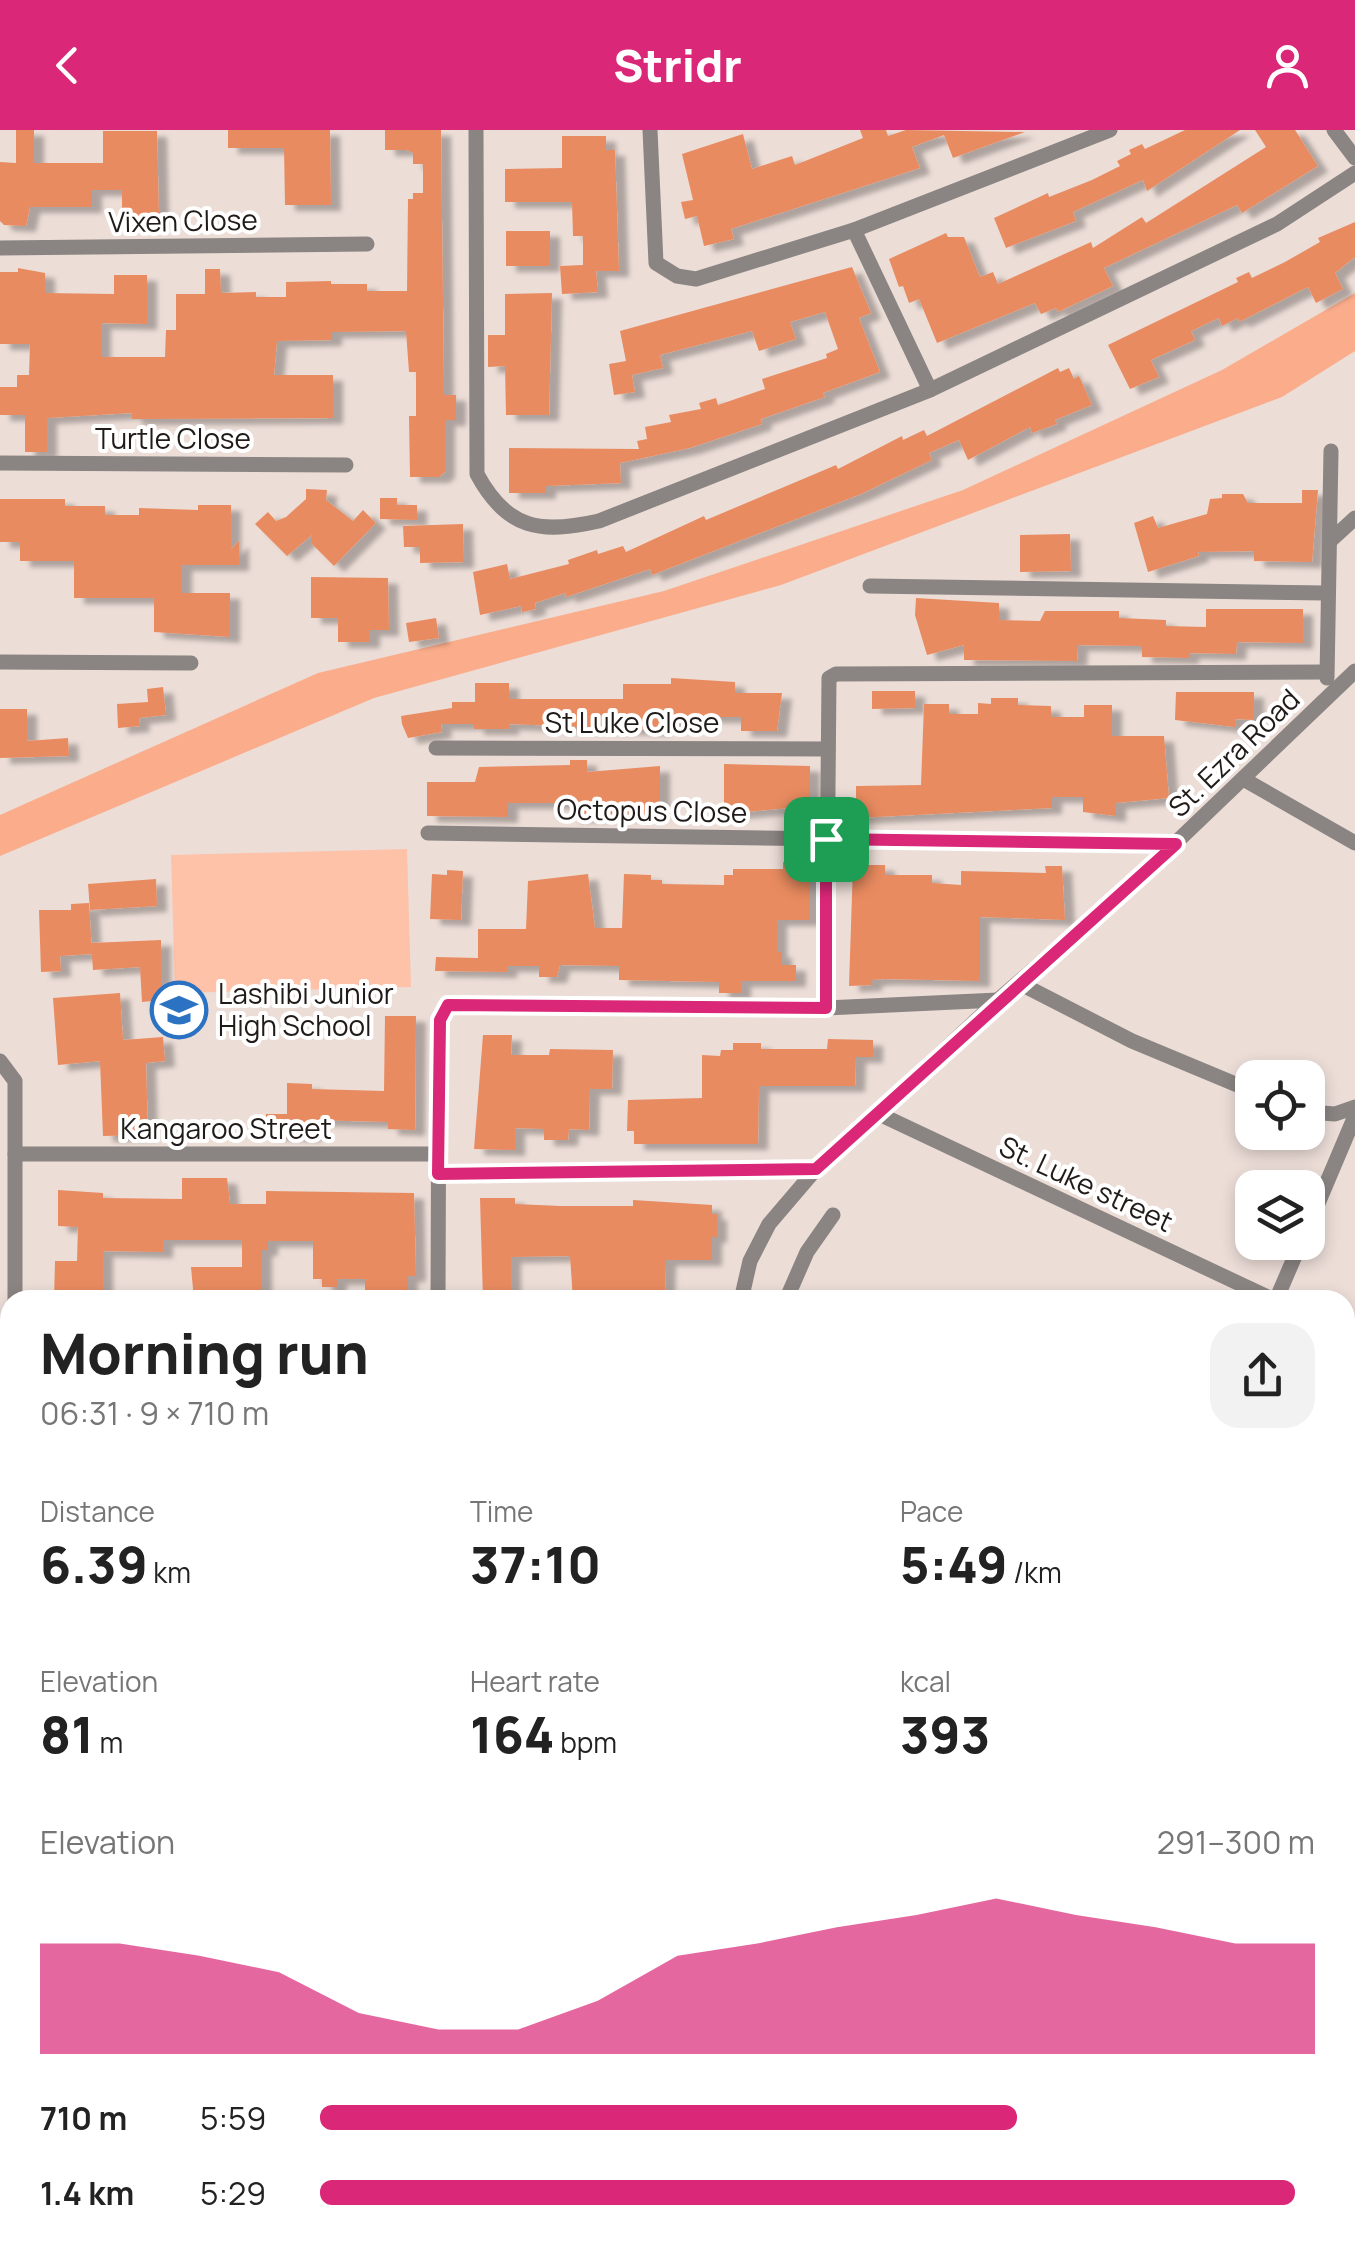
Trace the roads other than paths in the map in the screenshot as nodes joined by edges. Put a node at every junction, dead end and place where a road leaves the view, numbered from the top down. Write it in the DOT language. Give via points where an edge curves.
graph roads {
  1 [pos="476,130"];
  2 [pos="650,130"];
  3 [pos="1110,130"];
  4 [pos="1334,130"];
  5 [pos="1355,158"];
  6 [pos="1355,173"];
  7 [pos="854,230"];
  8 [pos="368,244"];
  9 [pos="0,248"];
  10 [pos="930,390"];
  11 [pos="1331,451"];
  12 [pos="0,464"];
  13 [pos="346,465"];
  14 [pos="1355,518"];
  15 [pos="1330,541"];
  16 [pos="870,586"];
  17 [pos="1326,593"];
  18 [pos="0,662"];
  19 [pos="190,663"];
  20 [pos="1355,671"];
  21 [pos="1326,672"];
  22 [pos="1328,697"];
  23 [pos="436,748"];
  24 [pos="828,749"];
  25 [pos="1245,780"];
  26 [pos="428,833"];
  27 [pos="826,839"];
  28 [pos="1355,843"];
  29 [pos="1176,844"];
  30 [pos="1021,984"];
  31 [pos="998,1000"];
  32 [pos="826,1008"];
  33 [pos="0,1061"];
  34 [pos="1235,1084"];
  35 [pos="1355,1107"];
  36 [pos="877,1113"];
  37 [pos="1325,1113"];
  38 [pos="1355,1116"];
  39 [pos="15,1154"];
  40 [pos="438,1154"];
  41 [pos="816,1169"];
  42 [pos="438,1174"];
  43 [pos="1325,1186"];
  44 [pos="833,1216"];
  45 [pos="1293,1260"];
  46 [pos="10,1290"];
  47 [pos="438,1290"];
  48 [pos="743,1290"];
  49 [pos="790,1290"];
  50 [pos="1254,1290"];
  51 [pos="1279,1290"];
  1 -- 10 [label="street" via="477,474 492,502 517,520 556,530 599,520"];
  2 -- 7 [label="street" via="653,252 663,270 696,279"];
  3 -- 7 [label="street"];
  4 -- 5 [label="street"];
  6 -- 10 [label="street" via="1277,224"];
  7 -- 10 [label="street"];
  8 -- 9 [label="street, Vixen Close"];
  11 -- 15 [label="street"];
  12 -- 13 [label="street, Turtle Close"];
  14 -- 15 [label="street"];
  15 -- 17 [label="street"];
  16 -- 17 [label="street"];
  17 -- 21 [label="street"];
  18 -- 19 [label="street"];
  20 -- 22 [label="street, St. Ezra Road"];
  21 -- 22 [label="street"];
  21 -- 24 [label="street" via="836,674 826,686"];
  22 -- 25 [label="street, St. Ezra Road"];
  23 -- 24 [label="street, St Luke Close"];
  24 -- 27 [label="street"];
  25 -- 28 [label="street"];
  25 -- 29 [label="street, St. Ezra Road"];
  26 -- 27 [label="street, Octopus Close"];
  27 -- 29 [label="street, Octopus Close"];
  27 -- 32 [label="street"];
  29 -- 30 [label="street, St. Ezra Road"];
  30 -- 31 [label="street, St. Ezra Road"];
  30 -- 34 [label="street"];
  31 -- 32 [label="street"];
  31 -- 36 [label="street, St. Ezra Road"];
  32 -- 40 [label="street" via="448,1005 440,1020"];
  33 -- 39 [label="street" via="15,1081"];
  35 -- 37 [label="street"];
  36 -- 41 [label="street, St. Ezra Road"];
  36 -- 50 [label="street, St. Luke street"];
  38 -- 43 [label="street"];
  39 -- 40 [label="street, Kangaroo Street"];
  39 -- 46 [label="street"];
  40 -- 42 [label="street"];
  41 -- 42 [label="street"];
  41 -- 48 [label="street, St. Ezra Road" via="769,1224"];
  42 -- 47 [label="street"];
  44 -- 49 [label="street"];
  45 -- 51 [label="street"];
}
